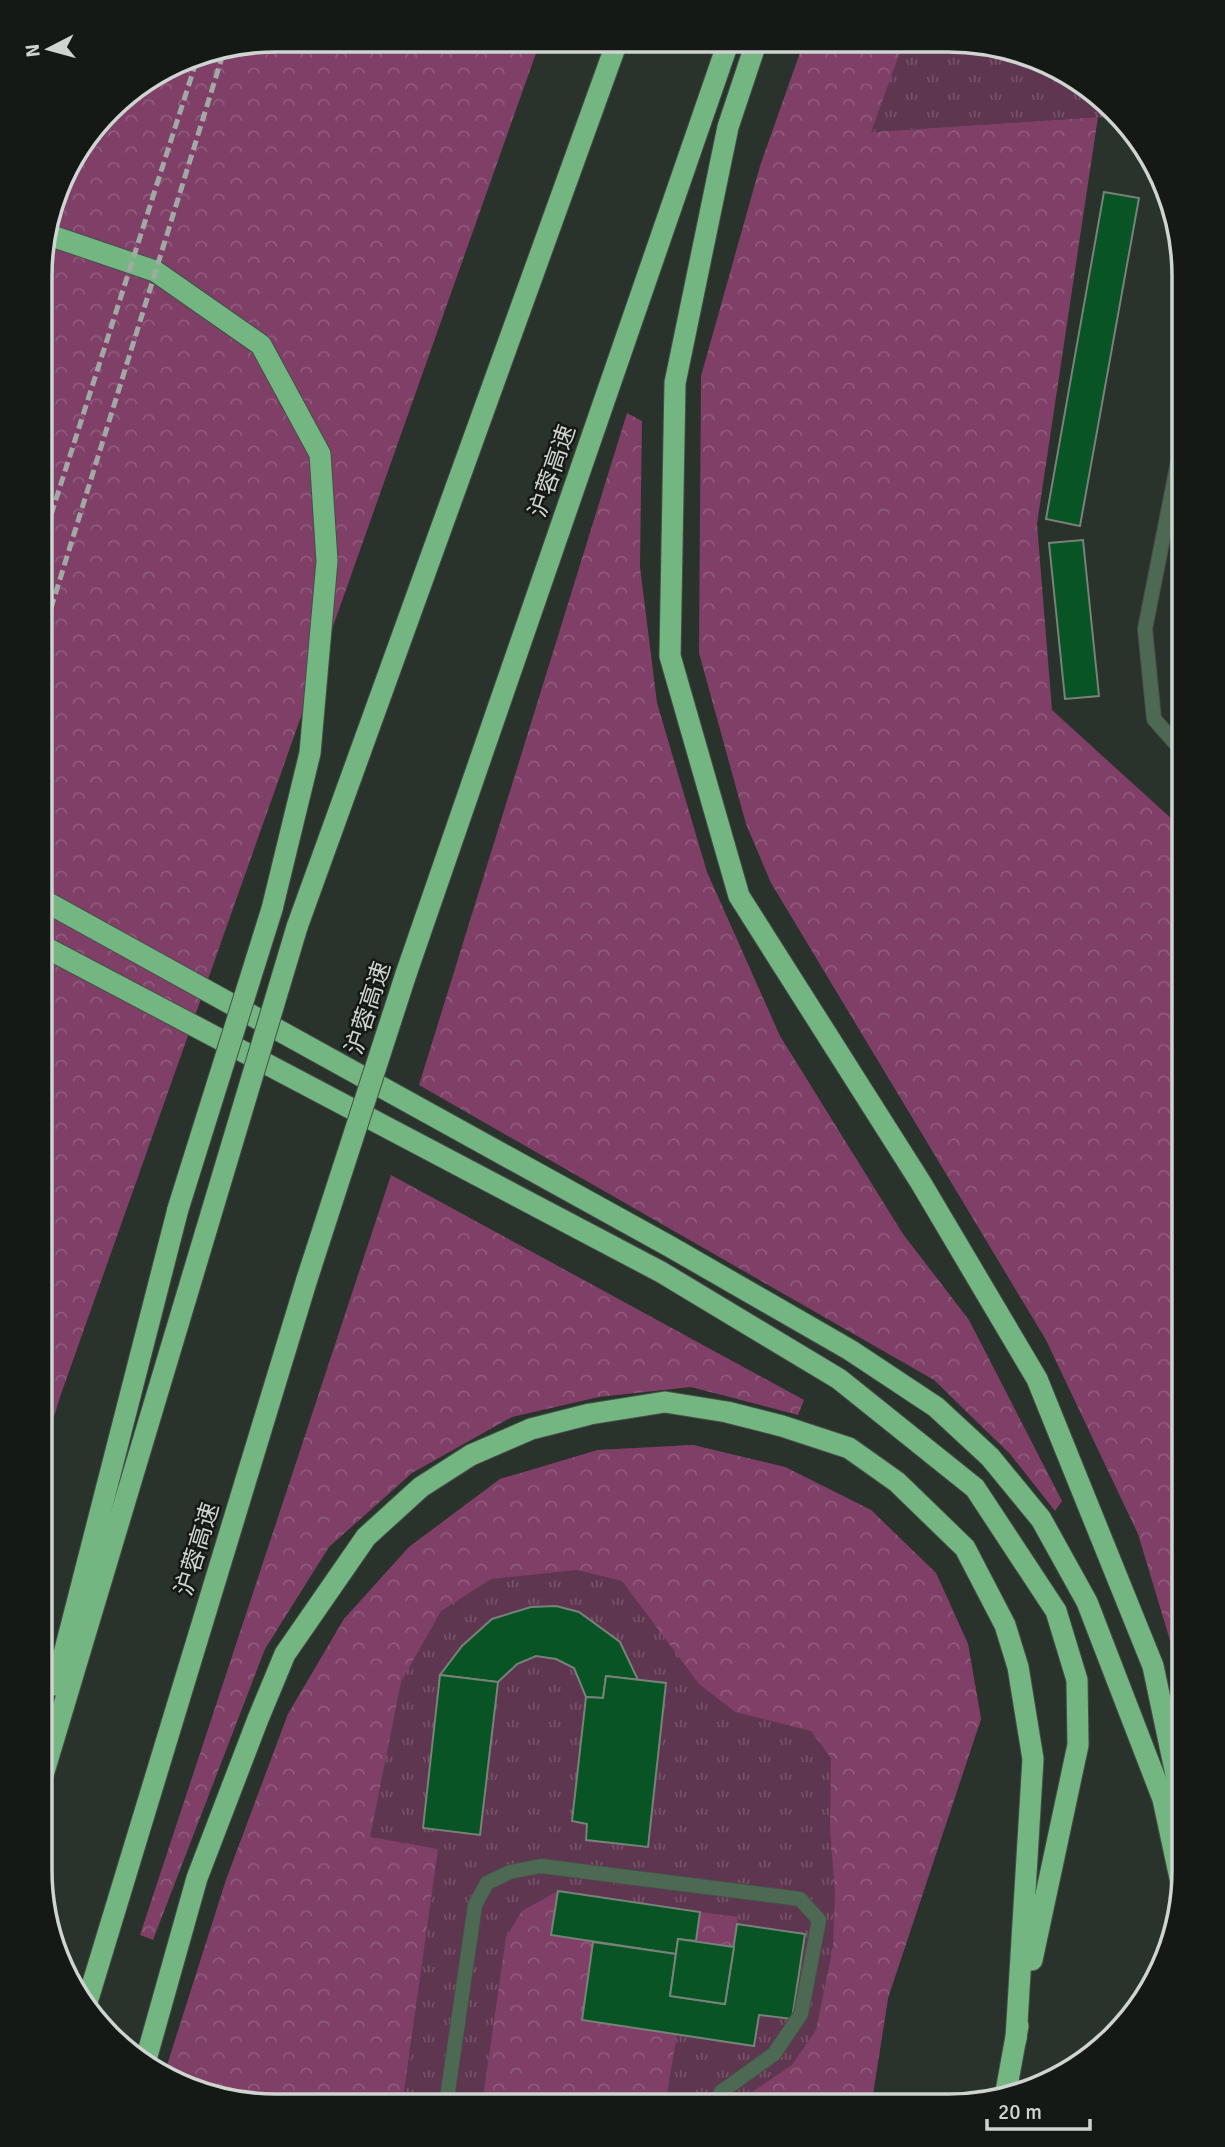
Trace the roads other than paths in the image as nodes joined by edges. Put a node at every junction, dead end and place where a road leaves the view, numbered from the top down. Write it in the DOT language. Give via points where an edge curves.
graph roads {
  1 [pos="613,52"];
  2 [pos="725,52"];
  3 [pos="753,52"];
  4 [pos="56,237"];
  5 [pos="1172,492"];
  6 [pos="1172,739"];
  7 [pos="52,905"];
  8 [pos="52,951"];
  9 [pos="52,1699"];
  10 [pos="52,1745"];
  11 [pos="1172,1756"];
  12 [pos="1172,1841"];
  13 [pos="89,1994"];
  14 [pos="1016,2039"];
  15 [pos="148,2054"];
  16 [pos="1007,2086"];
  17 [pos="448,2094"];
  18 [pos="720,2094"];
  1 -- 10 [label="highway, bridge" via="297,927"];
  2 -- 13 [label="highway, 沪蓉高速, bridge" via="406,974 307,1279"];
  3 -- 11 [label="highway" via="728,127 675,383 670,656 738,896 920,1183 1037,1379 1153,1666"];
  4 -- 9 [label="highway, bridge" via="155,271 261,345 320,454 327,561 310,753 272,909 178,1209"];
  5 -- 6 [label="lane" via="1145,629 1154,719"];
  7 -- 12 [label="highway" via="681,1253 850,1350 936,1407 990,1457 1041,1519 1087,1602 1163,1799"];
  8 -- 14 [label="highway" via="660,1272 839,1379 975,1488 1056,1611 1077,1680 1077,1745"];
  14 -- 15 [label="highway" via="1033,1759 1008,1635 965,1548 897,1482 849,1448 727,1412 664,1402 531,1429 471,1455 421,1487 366,1537 285,1654 197,1878"];
  14 -- 16 [label="highway"];
  17 -- 18 [label="lane" via="475,1905 487,1883 510,1872 541,1866 800,1899 819,1920 801,2014 774,2054"];
}
